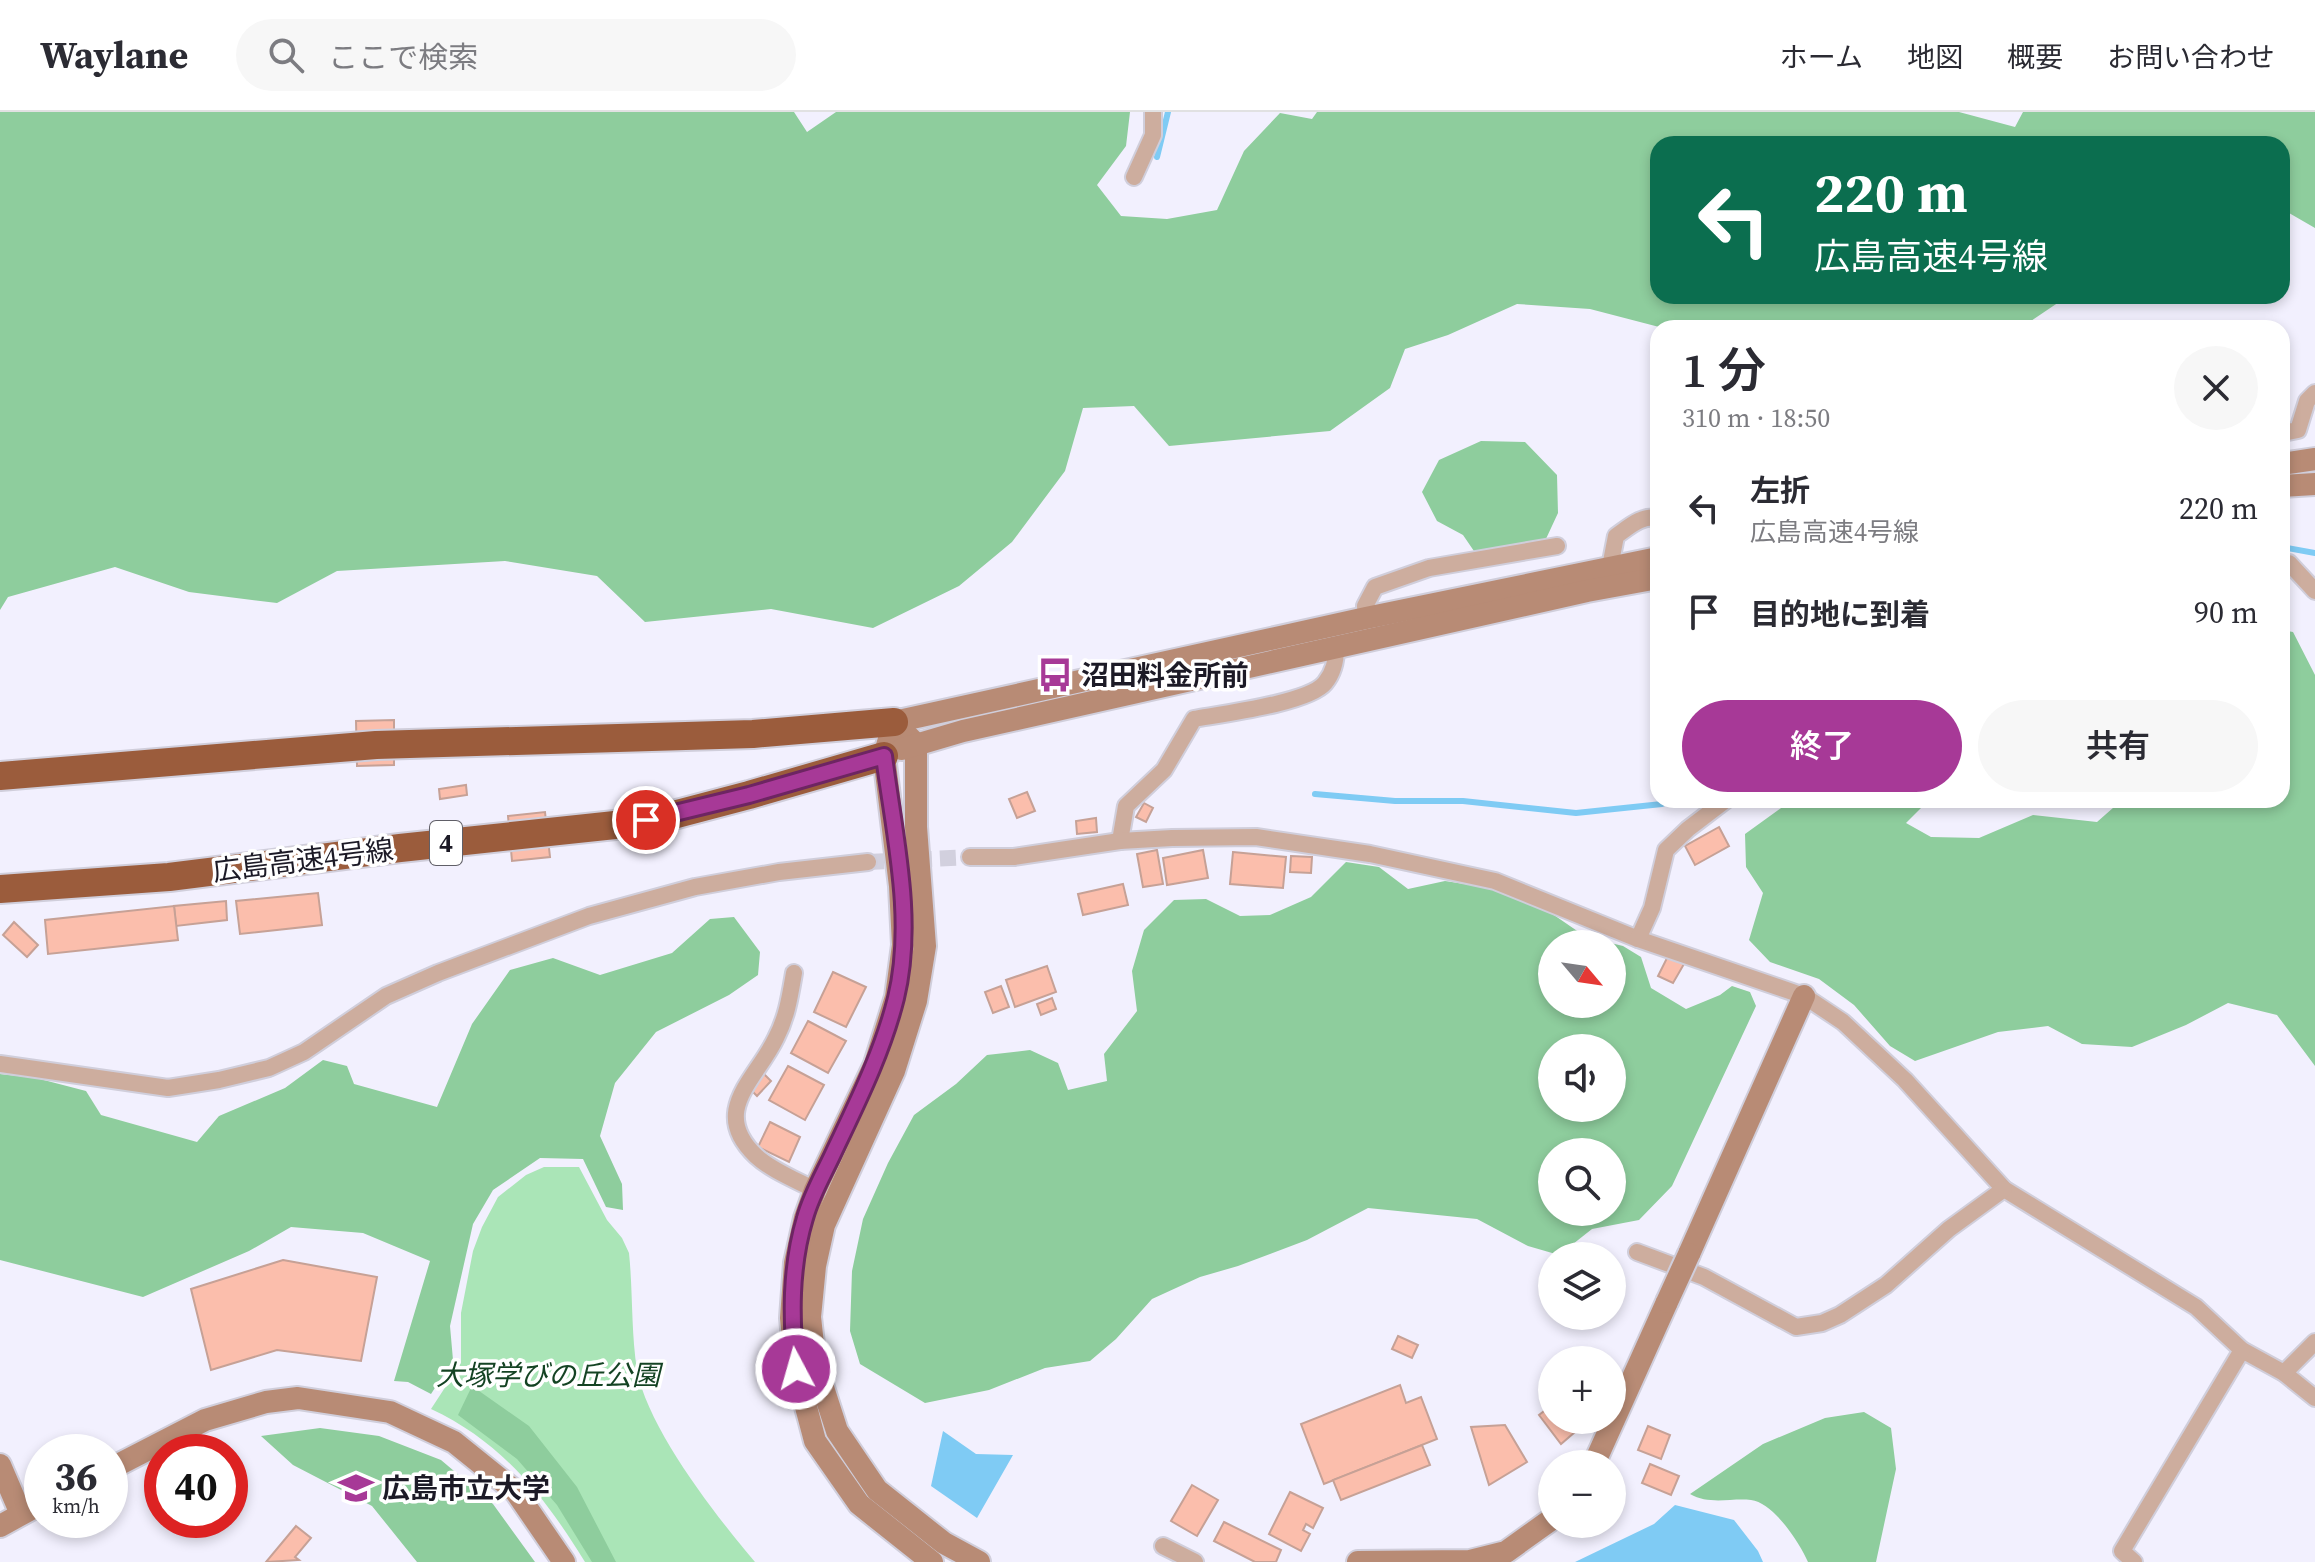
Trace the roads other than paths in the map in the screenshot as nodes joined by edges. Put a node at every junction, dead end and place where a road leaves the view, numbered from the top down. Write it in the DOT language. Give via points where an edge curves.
graph roads {
  1 [pos="1153,112"];
  2 [pos="1134,177"];
  3 [pos="2315,393"];
  4 [pos="2290,432"];
  5 [pos="2315,459"];
  6 [pos="2290,463"];
  7 [pos="2315,484"];
  8 [pos="2290,486"];
  9 [pos="1650,518"];
  10 [pos="1557,546"];
  11 [pos="1650,560"];
  12 [pos="2290,564"];
  13 [pos="1610,567"];
  14 [pos="1650,580"];
  15 [pos="2315,591"];
  16 [pos="1366,618"];
  17 [pos="1336,648"];
  18 [pos="894,722"];
  19 [pos="916,744"];
  20 [pos="884,756"];
  21 [pos="0,776"];
  22 [pos="1716,808"];
  23 [pos="1120,841"];
  24 [pos="970,857"];
  25 [pos="868,862"];
  26 [pos="0,889"];
  27 [pos="1638,939"];
  28 [pos="794,973"];
  29 [pos="1804,996"];
  30 [pos="0,1064"];
  31 [pos="2004,1189"];
  32 [pos="815,1190"];
  33 [pos="1637,1252"];
  34 [pos="2315,1342"];
  35 [pos="2242,1350"];
  36 [pos="2284,1373"];
  37 [pos="2315,1398"];
  38 [pos="1600,1450"];
  39 [pos="128,1460"];
  40 [pos="0,1465"];
  41 [pos="24,1512"];
  42 [pos="21,1514"];
  43 [pos="0,1526"];
  44 [pos="1538,1529"];
  45 [pos="1163,1546"];
  46 [pos="564,1562"];
  47 [pos="932,1562"];
  48 [pos="979,1562"];
  49 [pos="1195,1562"];
  50 [pos="1358,1562"];
  51 [pos="2134,1562"];
  1 -- 2 [label="street" via="1153,135"];
  3 -- 4 [label="street" via="2298,430"];
  5 -- 6 [label="street"];
  7 -- 8 [label="street"];
  9 -- 13 [label="street" via="1616,536"];
  10 -- 16 [label="street" via="1429,568 1375,587 1365,606"];
  11 -- 13 [label="street"];
  12 -- 15 [label="street"];
  13 -- 16 [label="street"];
  14 -- 17 [label="street"];
  16 -- 18 [label="street"];
  17 -- 19 [label="street"];
  17 -- 23 [label="street" via="1336,664 1324,685 1298,699 1194,719 1164,770 1126,806"];
  18 -- 19 [label="street"];
  18 -- 20 [label="street"];
  18 -- 21 [label="highway" via="753,734 376,745"];
  19 -- 20 [label="street"];
  19 -- 48 [label="street" via="925,946 916,1001 894,1071 824,1225 810,1317 815,1363 837,1431 877,1490 944,1543"];
  20 -- 26 [label="highway, 広島高速4号線 / 4" via="706,807 615,825 169,877"];
  20 -- 32 [label="street" via="903,945 896,997 875,1064"];
  22 -- 27 [label="street" via="1666,850 1652,908"];
  23 -- 24 [label="street" via="1014,857"];
  23 -- 27 [label="street" via="1256,837 1370,854 1495,881"];
  25 -- 30 [label="street" via="695,887 589,916 386,996 304,1052 269,1068 219,1080 168,1088"];
  27 -- 29 [label="street"];
  28 -- 32 [label="street" via="784,1021 735,1112 738,1135 758,1158"];
  29 -- 31 [label="street" via="1843,1022 1905,1080"];
  29 -- 38 [label="street, bridge"];
  31 -- 33 [label="street" via="1886,1285 1822,1323 1796,1327 1704,1277"];
  31 -- 35 [label="street" via="2196,1307"];
  32 -- 47 [label="street" via="795,1263 791,1318 796,1369 815,1441 859,1504"];
  34 -- 36 [label="street"];
  35 -- 36 [label="street"];
  35 -- 51 [label="street" via="2122,1551"];
  36 -- 37 [label="street"];
  39 -- 46 [label="street" via="205,1420 266,1402 298,1398 390,1412 454,1442 516,1492"];
  40 -- 42 [label="street"];
  41 -- 42 [label="street"];
  42 -- 43 [label="street"];
  44 -- 50 [label="street" via="1506,1552 1470,1561"];
  45 -- 49 [label="street"];
}
